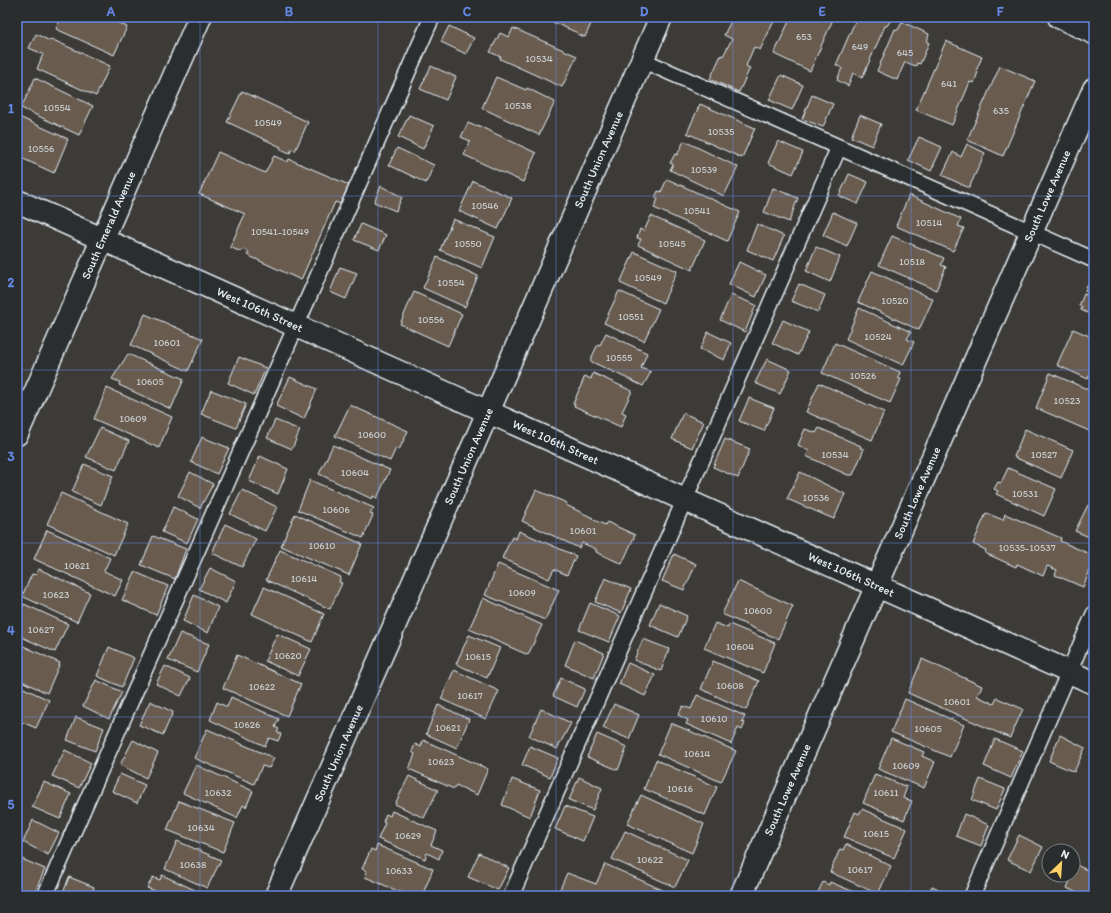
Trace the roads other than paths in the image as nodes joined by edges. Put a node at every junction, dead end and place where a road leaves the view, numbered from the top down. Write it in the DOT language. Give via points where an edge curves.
graph roads {
  1 [pos="200,17"];
  2 [pos="432,17"];
  3 [pos="661,17"];
  4 [pos="1059,17"];
  5 [pos="1094,33"];
  6 [pos="642,60"];
  7 [pos="1094,89"];
  8 [pos="839,147"];
  9 [pos="17,201"];
  10 [pos="1032,232"];
  11 [pos="102,239"];
  12 [pos="1094,260"];
  13 [pos="296,325"];
  14 [pos="489,412"];
  15 [pos="17,434"];
  16 [pos="684,499"];
  17 [pos="877,586"];
  18 [pos="1094,614"];
  19 [pos="1069,672"];
  20 [pos="1094,683"];
  21 [pos="45,896"];
  22 [pos="276,896"];
  23 [pos="511,896"];
  24 [pos="741,896"];
  25 [pos="972,896"];
  1 -- 11 [label="street, South Emerald Avenue"];
  2 -- 13 [label="lane"];
  3 -- 6 [label="street, South Union Avenue"];
  4 -- 5 [label="street"];
  6 -- 8 [label="lane"];
  6 -- 14 [label="street, South Union Avenue"];
  7 -- 10 [label="street, South Lowe Avenue"];
  8 -- 10 [label="lane"];
  8 -- 16 [label="lane"];
  9 -- 11 [label="street, West 106th Street"];
  10 -- 12 [label="lane"];
  10 -- 17 [label="street, South Lowe Avenue"];
  11 -- 13 [label="street, West 106th Street"];
  11 -- 15 [label="street, South Emerald Avenue"];
  13 -- 14 [label="street, West 106th Street"];
  13 -- 21 [label="lane"];
  14 -- 16 [label="street, West 106th Street"];
  14 -- 22 [label="street, South Union Avenue"];
  16 -- 17 [label="street, West 106th Street"];
  16 -- 23 [label="lane"];
  17 -- 19 [label="street, West 106th Street"];
  17 -- 24 [label="street, South Lowe Avenue"];
  18 -- 19 [label="lane"];
  19 -- 20 [label="street, West 106th Street"];
  19 -- 25 [label="lane"];
}
